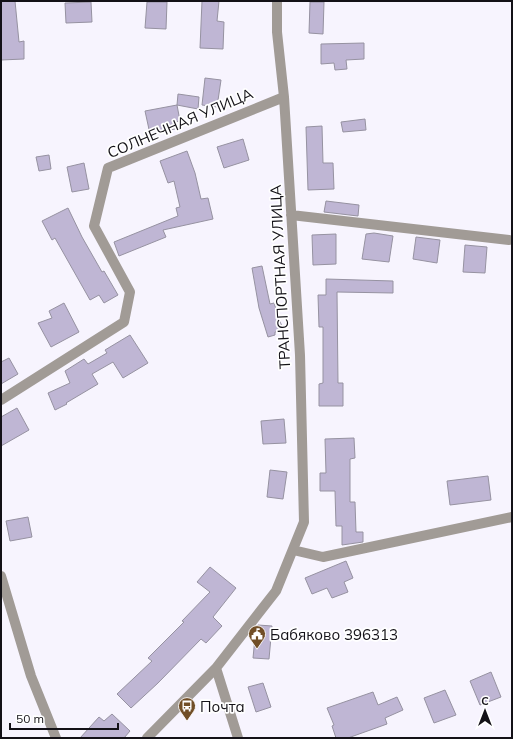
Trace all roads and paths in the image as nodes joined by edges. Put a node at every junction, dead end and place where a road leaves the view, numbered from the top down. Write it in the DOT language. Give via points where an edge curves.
graph roads {
  1 [pos="277,1"];
  2 [pos="284,97"];
  3 [pos="291,215"];
  4 [pos="509,240"];
  5 [pos="1,400"];
  6 [pos="512,517"];
  7 [pos="293,550"];
  8 [pos="1,576"];
  9 [pos="216,668"];
  10 [pos="56,738"];
  11 [pos="147,738"];
  12 [pos="238,738"];
  1 -- 2 [label="street, ТРАНСПОРТНАЯ УЛИЦА" via="277,32"];
  2 -- 3 [label="street, ТРАНСПОРТНАЯ УЛИЦА"];
  2 -- 5 [label="street, СОЛНЕЧНАЯ УЛИЦА" via="108,168 94,226 130,292 124,322"];
  3 -- 4 [label="street"];
  3 -- 7 [label="street, ТРАНСПОРТНАЯ УЛИЦА" via="300,355 304,522"];
  6 -- 7 [label="street" via="323,557"];
  7 -- 9 [label="street, ТРАНСПОРТНАЯ УЛИЦА" via="276,591"];
  8 -- 10 [label="street" via="31,676"];
  9 -- 11 [label="street, ТРАНСПОРТНАЯ УЛИЦА"];
  9 -- 12 [label="street"];
}
